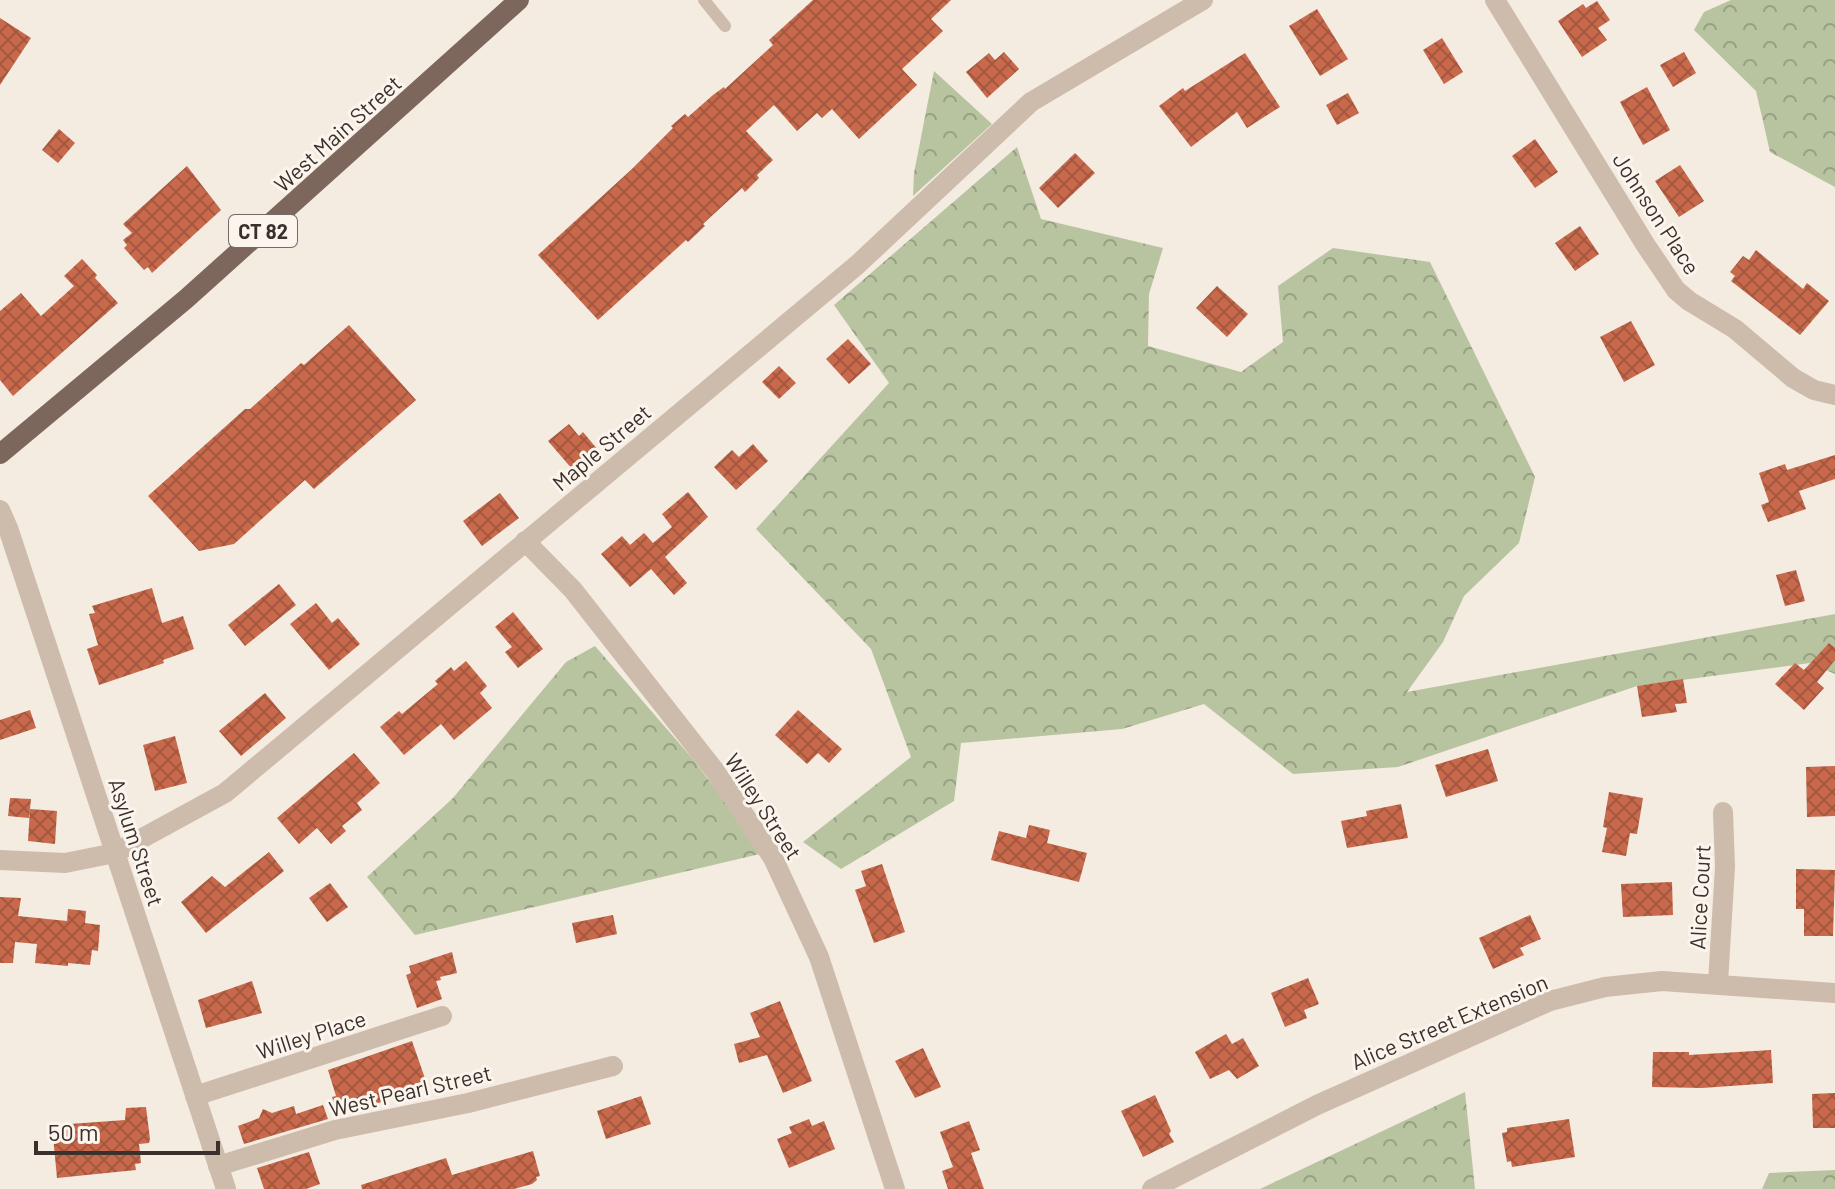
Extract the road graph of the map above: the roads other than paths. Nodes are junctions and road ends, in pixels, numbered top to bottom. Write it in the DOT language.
graph roads {
  1 [pos="519,0"];
  2 [pos="704,0"];
  3 [pos="1203,0"];
  4 [pos="1495,0"];
  5 [pos="725,26"];
  6 [pos="1835,395"];
  7 [pos="0,454"];
  8 [pos="0,510"];
  9 [pos="525,541"];
  10 [pos="1723,812"];
  11 [pos="115,853"];
  12 [pos="0,860"];
  13 [pos="1718,983"];
  14 [pos="1835,993"];
  15 [pos="442,1016"];
  16 [pos="613,1066"];
  17 [pos="195,1096"];
  18 [pos="218,1166"];
  19 [pos="226,1189"];
  20 [pos="895,1189"];
  21 [pos="1152,1189"];
  1 -- 7 [label="main road, West Main Street / CT 82"];
  2 -- 5 [label="lane"];
  3 -- 9 [label="street, Maple Street"];
  4 -- 6 [label="street, Johnson Place"];
  8 -- 11 [label="street, Asylum Street"];
  9 -- 11 [label="street, Maple Street"];
  9 -- 20 [label="street, Willey Street"];
  10 -- 13 [label="street, Alice Court"];
  11 -- 12 [label="street, Maple Street"];
  11 -- 17 [label="street, Asylum Street"];
  13 -- 14 [label="street, Alice Street Extension"];
  13 -- 21 [label="street, Alice Street Extension"];
  15 -- 17 [label="street, Willey Place"];
  16 -- 18 [label="street, West Pearl Street"];
  17 -- 18 [label="street, Asylum Street"];
  18 -- 19 [label="street, Asylum Street"];
}
